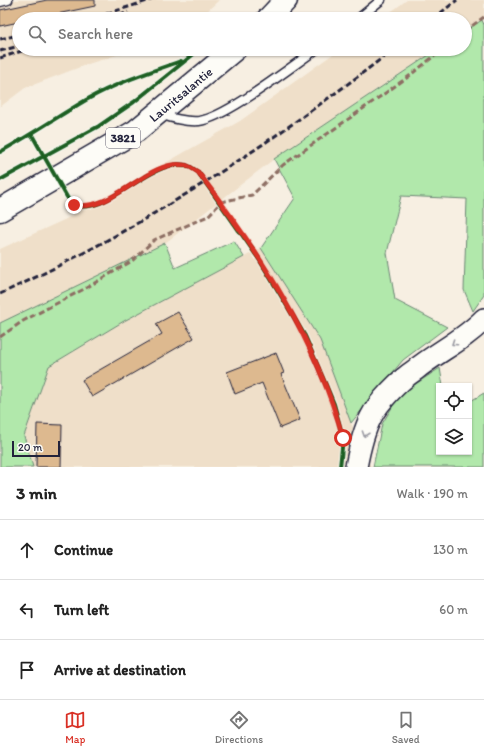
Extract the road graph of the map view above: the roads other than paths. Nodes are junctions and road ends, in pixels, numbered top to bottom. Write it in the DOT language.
graph roads {
  1 [pos="8,0"];
  2 [pos="286,0"];
  3 [pos="381,0"];
  4 [pos="0,2"];
  5 [pos="275,12"];
  6 [pos="366,12"];
  7 [pos="227,56"];
  8 [pos="307,56"];
  9 [pos="158,114"];
  10 [pos="0,210"];
  11 [pos="484,319"];
  12 [pos="356,467"];
  1 -- 4 [label="lane"];
  2 -- 5 [label="main road"];
  3 -- 6 [label="lane"];
  7 -- 9 [label="main road, Lauritsalantie / 3821"];
  8 -- 9 [label="lane"];
  9 -- 10 [label="main road, Lauritsalantie / 3821"];
  11 -- 12 [label="main road, one-way"];
}
